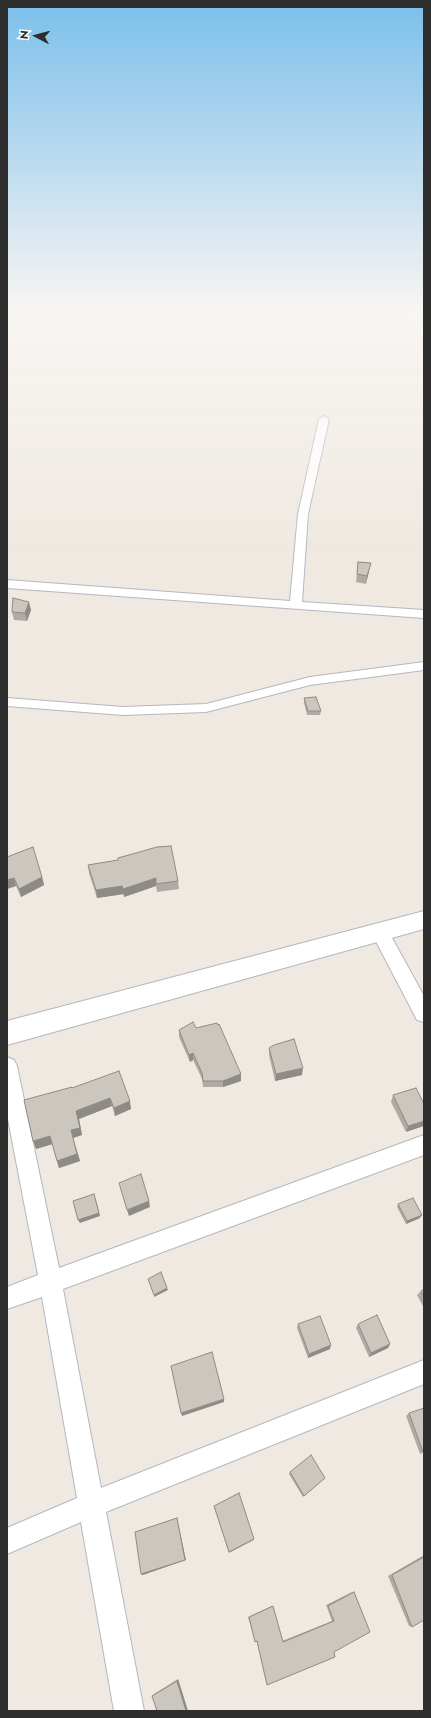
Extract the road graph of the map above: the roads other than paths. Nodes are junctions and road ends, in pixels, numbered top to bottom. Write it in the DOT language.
graph roads {
  1 [pos="324,419"];
  2 [pos="7,584"];
  3 [pos="296,604"];
  4 [pos="424,614"];
  5 [pos="424,666"];
  6 [pos="7,702"];
  7 [pos="424,920"];
  8 [pos="380,932"];
  9 [pos="424,1014"];
  10 [pos="7,1033"];
  11 [pos="7,1066"];
  12 [pos="424,1145"];
  13 [pos="50,1282"];
  14 [pos="7,1298"];
  15 [pos="424,1372"];
  16 [pos="91,1505"];
  17 [pos="7,1541"];
  18 [pos="129,1711"];
  1 -- 3 [label="street"];
  2 -- 3 [label="street"];
  3 -- 4 [label="street"];
  5 -- 6 [label="street"];
  7 -- 8 [label="main road"];
  8 -- 9 [label="street"];
  8 -- 10 [label="main road"];
  11 -- 13 [label="street"];
  12 -- 13 [label="street"];
  13 -- 14 [label="street"];
  13 -- 16 [label="street"];
  15 -- 16 [label="street"];
  16 -- 17 [label="street"];
  16 -- 18 [label="street"];
}
